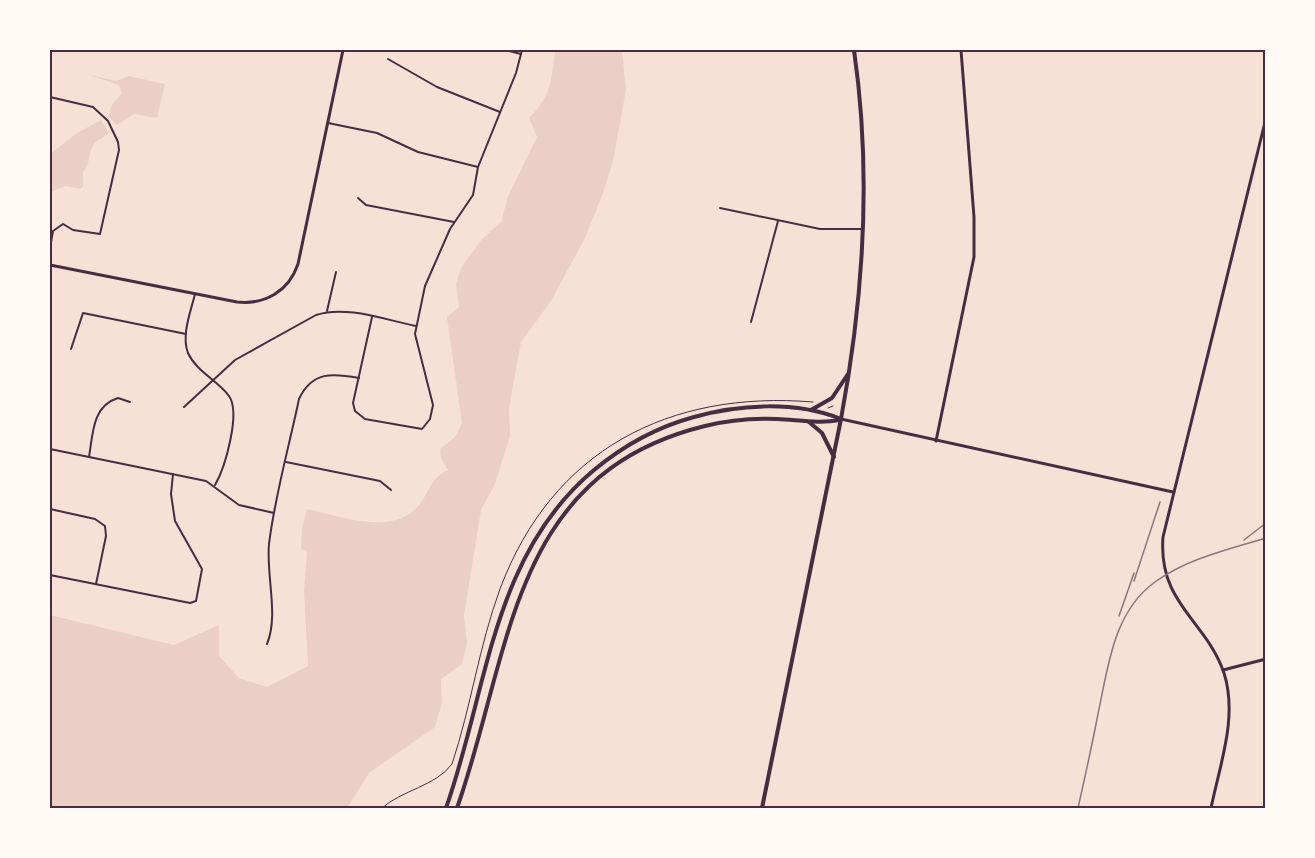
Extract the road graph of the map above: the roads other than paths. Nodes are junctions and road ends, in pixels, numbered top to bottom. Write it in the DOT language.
graph roads {
  1 [pos="344,50"];
  2 [pos="505,50"];
  3 [pos="522,50"];
  4 [pos="854,50"];
  5 [pos="961,50"];
  6 [pos="521,54"];
  7 [pos="388,59"];
  8 [pos="50,97"];
  9 [pos="500,112"];
  10 [pos="1266,118"];
  11 [pos="328,123"];
  12 [pos="478,167"];
  13 [pos="358,198"];
  14 [pos="720,208"];
  15 [pos="778,220"];
  16 [pos="454,222"];
  17 [pos="865,230"];
  18 [pos="50,248"];
  19 [pos="50,265"];
  20 [pos="336,272"];
  21 [pos="195,294"];
  22 [pos="327,311"];
  23 [pos="372,317"];
  24 [pos="752,322"];
  25 [pos="417,326"];
  26 [pos="186,334"];
  27 [pos="71,349"];
  28 [pos="850,371"];
  29 [pos="359,378"];
  30 [pos="212,379"];
  31 [pos="130,402"];
  32 [pos="184,407"];
  33 [pos="810,410"];
  34 [pos="841,419"];
  35 [pos="809,421"];
  36 [pos="936,441"];
  37 [pos="50,449"];
  38 [pos="89,457"];
  39 [pos="834,457"];
  40 [pos="286,462"];
  41 [pos="173,474"];
  42 [pos="215,485"];
  43 [pos="391,490"];
  44 [pos="1173,492"];
  45 [pos="50,509"];
  46 [pos="274,513"];
  47 [pos="50,574"];
  48 [pos="96,584"];
  49 [pos="267,644"];
  50 [pos="1266,659"];
  51 [pos="1223,670"];
  52 [pos="446,808"];
  53 [pos="457,808"];
  54 [pos="762,808"];
  55 [pos="1211,808"];
  1 -- 11 [label="main road"];
  2 -- 6 [label="street"];
  3 -- 6 [label="street"];
  4 -- 17 [label="main road"];
  5 -- 36 [label="main road"];
  6 -- 9 [label="street"];
  7 -- 9 [label="street"];
  8 -- 18 [label="street"];
  9 -- 12 [label="street"];
  10 -- 44 [label="main road"];
  11 -- 12 [label="street"];
  11 -- 21 [label="main road"];
  12 -- 16 [label="street"];
  13 -- 16 [label="street"];
  14 -- 15 [label="street"];
  15 -- 17 [label="street"];
  15 -- 24 [label="street"];
  16 -- 25 [label="street"];
  17 -- 28 [label="main road"];
  19 -- 21 [label="main road"];
  20 -- 22 [label="street"];
  21 -- 26 [label="street"];
  22 -- 23 [label="street"];
  22 -- 30 [label="street"];
  23 -- 25 [label="street"];
  23 -- 29 [label="street"];
  25 -- 29 [label="street"];
  26 -- 27 [label="street"];
  26 -- 30 [label="street"];
  28 -- 33 [label="main road"];
  28 -- 34 [label="main road"];
  29 -- 40 [label="street"];
  30 -- 32 [label="street"];
  30 -- 42 [label="street"];
  31 -- 38 [label="street"];
  33 -- 34 [label="main road"];
  33 -- 52 [label="main road"];
  34 -- 35 [label="main road"];
  34 -- 36 [label="main road"];
  34 -- 39 [label="main road"];
  35 -- 39 [label="main road"];
  35 -- 53 [label="main road"];
  36 -- 44 [label="main road"];
  37 -- 38 [label="street"];
  38 -- 41 [label="street"];
  39 -- 54 [label="main road"];
  40 -- 43 [label="street"];
  40 -- 46 [label="street"];
  41 -- 42 [label="street"];
  41 -- 48 [label="street"];
  42 -- 46 [label="street"];
  44 -- 51 [label="main road"];
  45 -- 48 [label="street"];
  46 -- 49 [label="street"];
  47 -- 48 [label="street"];
  50 -- 51 [label="main road"];
  51 -- 55 [label="main road"];
}
